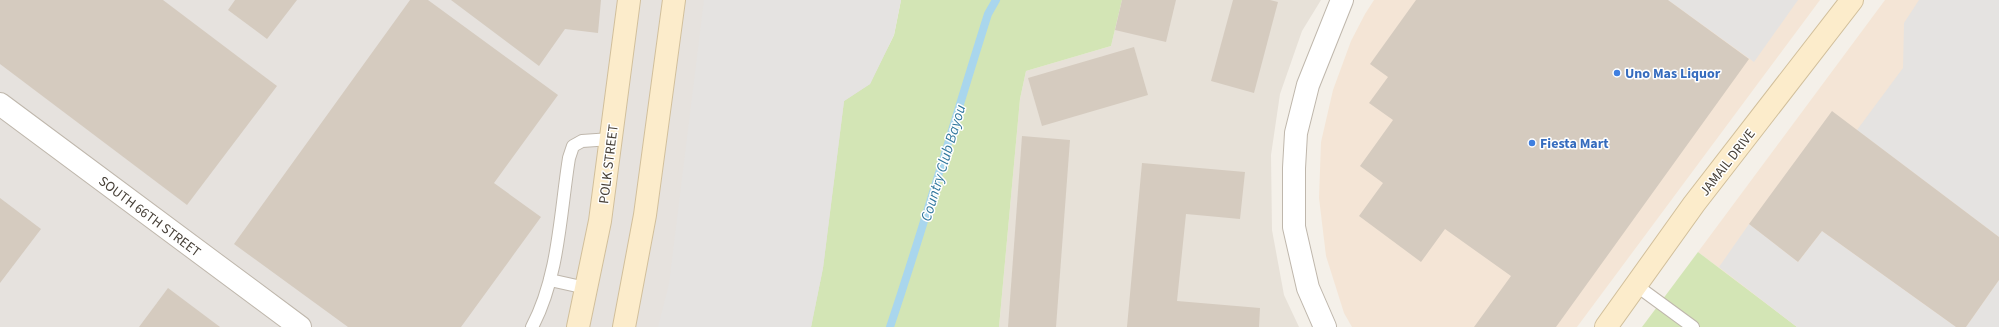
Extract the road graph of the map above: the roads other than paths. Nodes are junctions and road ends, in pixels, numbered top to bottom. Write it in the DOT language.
graph roads {
  1 [pos="629,0"];
  2 [pos="674,0"];
  3 [pos="1342,0"];
  4 [pos="1852,0"];
  5 [pos="0,104"];
  6 [pos="611,139"];
  7 [pos="550,280"];
  8 [pos="1637,286"];
  9 [pos="586,288"];
  10 [pos="300,327"];
  11 [pos="532,327"];
  12 [pos="578,327"];
  13 [pos="624,327"];
  14 [pos="1325,327"];
  15 [pos="1606,327"];
  16 [pos="1693,327"];
  1 -- 6 [label="main road, POLK STREET"];
  2 -- 13 [label="main road"];
  3 -- 14 [label="street"];
  4 -- 8 [label="main road, JAMAIL DRIVE"];
  5 -- 10 [label="street, SOUTH 66TH STREET"];
  6 -- 7 [label="lane"];
  6 -- 9 [label="main road, POLK STREET"];
  7 -- 9 [label="lane"];
  7 -- 11 [label="lane"];
  8 -- 15 [label="main road, JAMAIL DRIVE"];
  8 -- 16 [label="lane"];
  9 -- 12 [label="main road, POLK STREET"];
}
